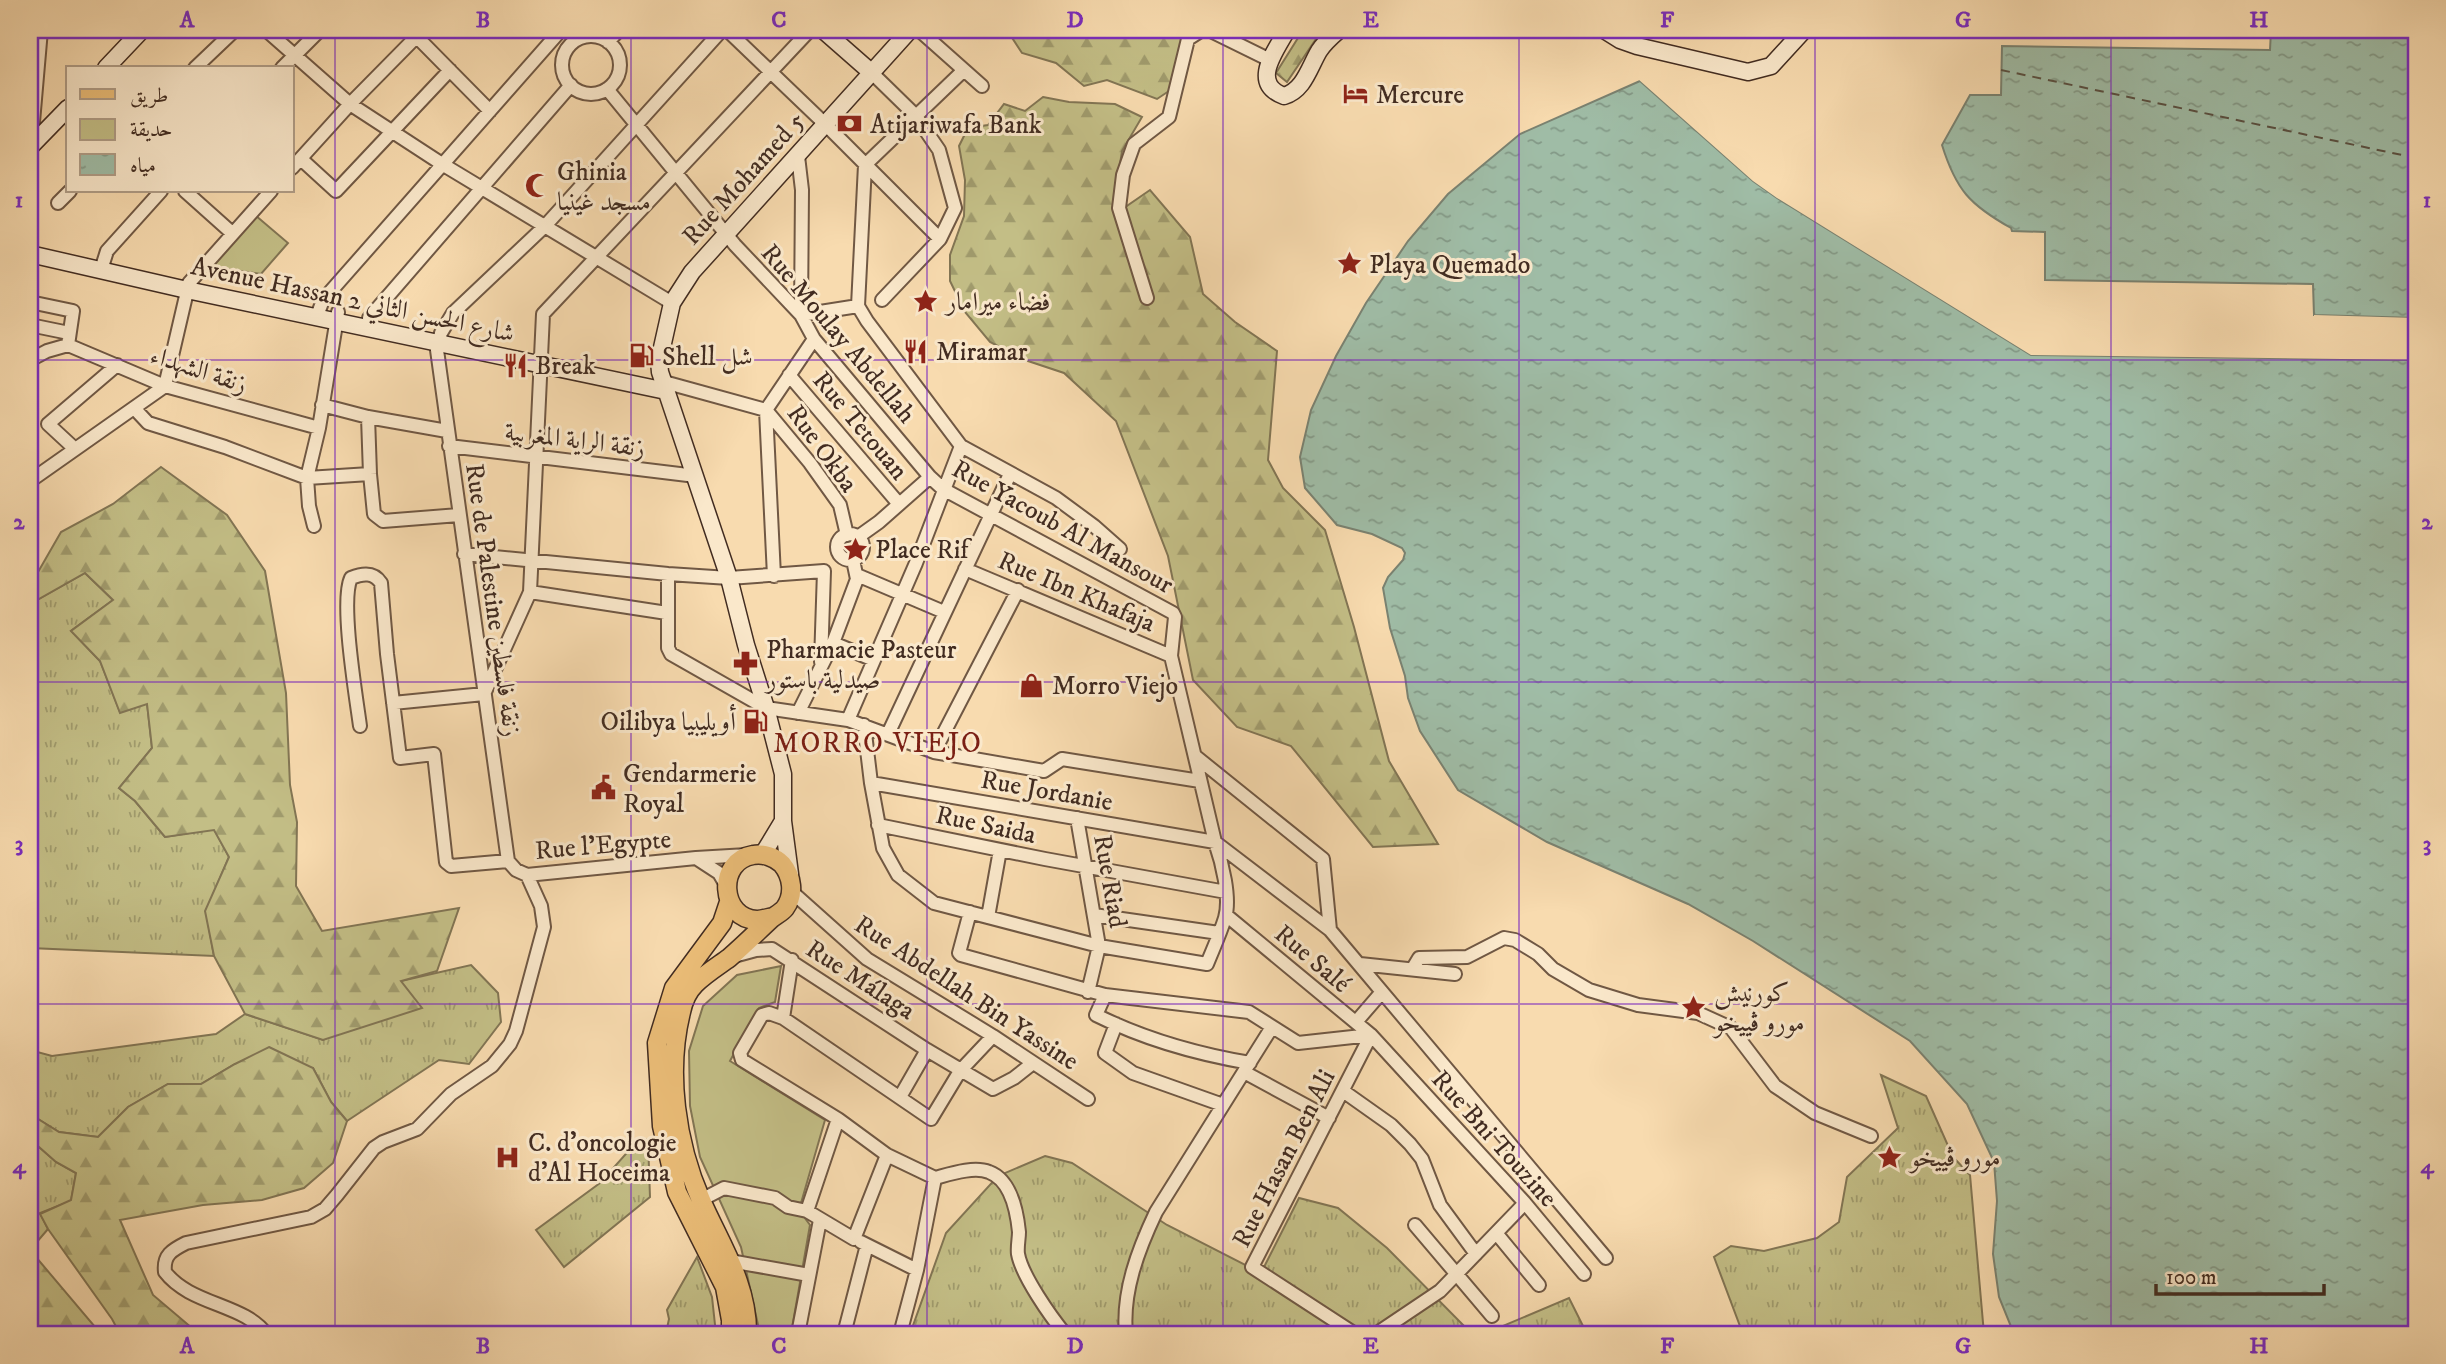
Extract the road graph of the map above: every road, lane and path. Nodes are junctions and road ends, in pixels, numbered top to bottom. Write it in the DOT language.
graph roads {
  1 [pos="41,30"];
  2 [pos="234,30"];
  3 [pos="266,30"];
  4 [pos="320,30"];
  5 [pos="619,30"];
  6 [pos="725,30"];
  7 [pos="810,30"];
  8 [pos="823,30"];
  9 [pos="910,30"];
  10 [pos="919,30"];
  11 [pos="1202,30"];
  12 [pos="1209,30"];
  13 [pos="1287,30"];
  14 [pos="1339,30"];
  15 [pos="1604,30"];
  16 [pos="1804,30"];
  17 [pos="138,31"];
  18 [pos="558,31"];
  19 [pos="420,33"];
  20 [pos="608,42"];
  21 [pos="569,47"];
  22 [pos="295,55"];
  23 [pos="1270,60"];
  24 [pos="108,66"];
  25 [pos="197,66"];
  26 [pos="284,66"];
  27 [pos="450,70"];
  28 [pos="770,71"];
  29 [pos="964,71"];
  30 [pos="872,73"];
  31 [pos="571,85"];
  32 [pos="982,86"];
  33 [pos="607,89"];
  34 [pos="350,104"];
  35 [pos="66,110"];
  36 [pos="490,111"];
  37 [pos="915,115"];
  38 [pos="636,124"];
  39 [pos="825,124"];
  40 [pos="393,133"];
  41 [pos="31,146"];
  42 [pos="798,156"];
  43 [pos="297,164"];
  44 [pos="442,164"];
  45 [pos="865,165"];
  46 [pos="675,172"];
  47 [pos="481,188"];
  48 [pos="69,192"];
  49 [pos="160,192"];
  50 [pos="186,192"];
  51 [pos="270,192"];
  52 [pos="58,203"];
  53 [pos="545,226"];
  54 [pos="232,233"];
  55 [pos="726,234"];
  56 [pos="940,239"];
  57 [pos="30,247"];
  58 [pos="30,254"];
  59 [pos="596,257"];
  60 [pos="101,267"];
  61 [pos="188,286"];
  62 [pos="1147,298"];
  63 [pos="882,300"];
  64 [pos="30,302"];
  65 [pos="672,303"];
  66 [pos="858,306"];
  67 [pos="318,312"];
  68 [pos="802,315"];
  69 [pos="338,316"];
  70 [pos="369,318"];
  71 [pos="30,325"];
  72 [pos="439,337"];
  73 [pos="68,339"];
  74 [pos="814,339"];
  75 [pos="30,347"];
  76 [pos="47,351"];
  77 [pos="539,358"];
  78 [pos="30,360"];
  79 [pos="117,365"];
  80 [pos="789,375"];
  81 [pos="165,386"];
  82 [pos="665,386"];
  83 [pos="322,405"];
  84 [pos="134,408"];
  85 [pos="766,410"];
  86 [pos="368,417"];
  87 [pos="319,428"];
  88 [pos="447,431"];
  89 [pos="449,446"];
  90 [pos="961,446"];
  91 [pos="75,449"];
  92 [pos="536,456"];
  93 [pos="370,474"];
  94 [pos="1010,474"];
  95 [pos="696,476"];
  96 [pos="930,477"];
  97 [pos="307,478"];
  98 [pos="34,479"];
  99 [pos="943,489"];
  100 [pos="899,505"];
  101 [pos="459,515"];
  102 [pos="990,515"];
  103 [pos="314,526"];
  104 [pos="853,536"];
  105 [pos="1120,549"];
  106 [pos="464,554"];
  107 [pos="840,555"];
  108 [pos="532,559"];
  109 [pos="853,560"];
  110 [pos="965,569"];
  111 [pos="824,571"];
  112 [pos="668,574"];
  113 [pos="857,575"];
  114 [pos="775,576"];
  115 [pos="729,578"];
  116 [pos="1018,590"];
  117 [pos="530,592"];
  118 [pos="903,594"];
  119 [pos="944,612"];
  120 [pos="667,613"];
  121 [pos="833,643"];
  122 [pos="1171,656"];
  123 [pos="874,660"];
  124 [pos="821,666"];
  125 [pos="484,694"];
  126 [pos="393,703"];
  127 [pos="766,708"];
  128 [pos="798,713"];
  129 [pos="848,720"];
  130 [pos="864,725"];
  131 [pos="360,726"];
  132 [pos="888,734"];
  133 [pos="934,752"];
  134 [pos="1195,756"];
  135 [pos="1200,781"];
  136 [pos="871,783"];
  137 [pos="1077,818"];
  138 [pos="783,821"];
  139 [pos="878,825"];
  140 [pos="1215,842"];
  141 [pos="1000,850"];
  142 [pos="756,854"];
  143 [pos="696,858"];
  144 [pos="1085,866"];
  145 [pos="517,868"];
  146 [pos="791,883"];
  147 [pos="1226,892"];
  148 [pos="727,894"];
  149 [pos="970,912"];
  150 [pos="1094,915"];
  151 [pos="1226,915"];
  152 [pos="773,917"];
  153 [pos="988,917"];
  154 [pos="1330,930"];
  155 [pos="1219,933"];
  156 [pos="1099,946"];
  157 [pos="731,956"];
  158 [pos="792,960"];
  159 [pos="1360,964"];
  160 [pos="1413,968"];
  161 [pos="1455,974"];
  162 [pos="1088,992"];
  163 [pos="1381,993"];
  164 [pos="1105,996"];
  165 [pos="783,1018"];
  166 [pos="1356,1022"];
  167 [pos="1116,1024"];
  168 [pos="1272,1027"];
  169 [pos="1371,1035"];
  170 [pos="993,1036"];
  171 [pos="927,1050"];
  172 [pos="1033,1063"];
  173 [pos="1247,1068"];
  174 [pos="960,1070"];
  175 [pos="1343,1091"];
  176 [pos="900,1097"];
  177 [pos="1088,1100"];
  178 [pos="1223,1105"];
  179 [pos="1329,1118"];
  180 [pos="838,1119"];
  181 [pos="1871,1136"];
  182 [pos="887,1155"];
  183 [pos="935,1178"];
  184 [pos="701,1200"];
  185 [pos="1525,1203"];
  186 [pos="807,1211"];
  187 [pos="820,1220"];
  188 [pos="1415,1225"];
  189 [pos="1497,1234"];
  190 [pos="854,1238"];
  191 [pos="867,1245"];
  192 [pos="1476,1254"];
  193 [pos="1606,1258"];
  194 [pos="730,1261"];
  195 [pos="917,1270"];
  196 [pos="1457,1273"];
  197 [pos="1584,1274"];
  198 [pos="808,1275"];
  199 [pos="1539,1285"];
  200 [pos="1492,1316"];
  201 [pos="267,1334"];
  202 [pos="731,1334"];
  203 [pos="747,1334"];
  204 [pos="798,1334"];
  205 [pos="844,1334"];
  206 [pos="900,1334"];
  207 [pos="1065,1334"];
  208 [pos="1126,1334"];
  209 [pos="1355,1334"];
  210 [pos="1376,1334"];
  1 -- 41 [label="street"];
  2 -- 25 [label="street"];
  3 -- 22 [label="street"];
  4 -- 22 [label="street"];
  5 -- 20 [label="street"];
  6 -- 28 [label="street"];
  6 -- 38 [label="street"];
  7 -- 28 [label="street"];
  8 -- 30 [label="street"];
  9 -- 30 [label="street, Rue Mohamed 5"];
  10 -- 29 [label="street"];
  11 -- 62 [label="street"];
  12 -- 23 [label="street"];
  13 -- 23 [label="street"];
  14 -- 23 [label="street"];
  15 -- 16 [label="street"];
  17 -- 24 [label="street"];
  18 -- 21 [label="street"];
  18 -- 36 [label="street"];
  19 -- 27 [label="street"];
  19 -- 34 [label="street"];
  20 -- 21 [label="street"];
  20 -- 33 [label="street"];
  21 -- 31 [label="street"];
  22 -- 26 [label="street"];
  22 -- 34 [label="street"];
  27 -- 36 [label="street"];
  27 -- 40 [label="street"];
  28 -- 39 [label="street"];
  28 -- 46 [label="street"];
  29 -- 32 [label="street"];
  29 -- 37 [label="street"];
  30 -- 37 [label="street"];
  30 -- 39 [label="street, Rue Mohamed 5"];
  31 -- 33 [label="street"];
  31 -- 47 [label="street"];
  33 -- 38 [label="street, Rue Moulay Abdellah"];
  34 -- 40 [label="street"];
  34 -- 43 [label="street"];
  35 -- 41 [label="street"];
  36 -- 44 [label="street"];
  37 -- 45 [label="street"];
  37 -- 56 [label="street"];
  38 -- 46 [label="street, Rue Moulay Abdellah"];
  38 -- 53 [label="street"];
  39 -- 42 [label="street, Rue Mohamed 5"];
  39 -- 45 [label="street"];
  40 -- 43 [label="street"];
  40 -- 44 [label="street"];
  42 -- 55 [label="street, Rue Mohamed 5"];
  42 -- 68 [label="street"];
  44 -- 47 [label="street"];
  44 -- 67 [label="street"];
  45 -- 56 [label="street"];
  45 -- 66 [label="street"];
  46 -- 55 [label="street, Rue Moulay Abdellah"];
  46 -- 59 [label="street"];
  47 -- 53 [label="street"];
  47 -- 70 [label="street"];
  48 -- 52 [label="street"];
  49 -- 60 [label="street"];
  50 -- 54 [label="street"];
  51 -- 54 [label="street"];
  53 -- 59 [label="street"];
  53 -- 72 [label="street"];
  54 -- 61 [label="street"];
  55 -- 65 [label="street, Rue Mohamed 5"];
  55 -- 68 [label="street, Rue Moulay Abdellah"];
  56 -- 63 [label="street"];
  57 -- 60 [label="street, Avenue Hassan 2 شارع الحسن الثاني"];
  58 -- 60 [label="street, Avenue Hassan 2 شارع الحسن الثاني"];
  59 -- 65 [label="street"];
  59 -- 77 [label="street"];
  60 -- 61 [label="street, Avenue Hassan 2 شارع الحسن الثاني"];
  61 -- 67 [label="street, Avenue Hassan 2 شارع الحسن الثاني"];
  61 -- 81 [label="street"];
  64 -- 73 [label="street"];
  65 -- 82 [label="street, Rue Mohamed 5"];
  66 -- 68 [label="street"];
  66 -- 90 [label="street"];
  67 -- 69 [label="street, Avenue Hassan 2 شارع الحسن الثاني"];
  68 -- 74 [label="street, Rue Moulay Abdellah"];
  69 -- 70 [label="street, Avenue Hassan 2 شارع الحسن الثاني"];
  69 -- 72 [label="street, Avenue Hassan 2 شارع الحسن الثاني"];
  69 -- 83 [label="street"];
  70 -- 72 [label="street, Avenue Hassan 2 شارع الحسن الثاني"];
  71 -- 73 [label="street, زنقة الشهداء"];
  72 -- 77 [label="street, Avenue Hassan 2 شارع الحسن الثاني"];
  72 -- 88 [label="street, Rue de Palestine زنقة فلسطين"];
  73 -- 76 [label="street"];
  73 -- 79 [label="street, زنقة الشهداء"];
  74 -- 80 [label="street"];
  74 -- 96 [label="street, Rue Moulay Abdellah"];
  75 -- 76 [label="street"];
  76 -- 78 [label="street"];
  77 -- 82 [label="street, Avenue Hassan 2 شارع الحسن الثاني"];
  77 -- 92 [label="street"];
  79 -- 81 [label="street, زنقة الشهداء"];
  79 -- 91 [label="street"];
  80 -- 85 [label="street"];
  80 -- 100 [label="street, Rue Tetouan"];
  81 -- 84 [label="street"];
  81 -- 87 [label="street, زنقة الشهداء"];
  82 -- 85 [label="street, Rue Okba"];
  82 -- 95 [label="street, Rue Mohamed 5"];
  83 -- 86 [label="street"];
  83 -- 87 [label="street"];
  84 -- 91 [label="street"];
  84 -- 97 [label="street"];
  85 -- 104 [label="street, Rue Okba"];
  85 -- 114 [label="street"];
  86 -- 88 [label="street"];
  86 -- 93 [label="street"];
  87 -- 97 [label="street"];
  88 -- 89 [label="street, Rue de Palestine زنقة فلسطين"];
  89 -- 92 [label="street, زنقة الراية المغربية"];
  89 -- 101 [label="street, Rue de Palestine زنقة فلسطين"];
  90 -- 94 [label="street"];
  90 -- 99 [label="street"];
  91 -- 98 [label="street"];
  92 -- 95 [label="street, زنقة الراية المغربية"];
  92 -- 108 [label="street"];
  93 -- 97 [label="street"];
  93 -- 101 [label="street"];
  94 -- 102 [label="street"];
  94 -- 105 [label="street"];
  95 -- 115 [label="street, Rue Mohamed 5"];
  96 -- 99 [label="street, Rue Yacoub Al Mansour"];
  96 -- 100 [label="street"];
  97 -- 103 [label="street"];
  99 -- 102 [label="street, Rue Yacoub Al Mansour"];
  99 -- 118 [label="street"];
  100 -- 104 [label="street"];
  101 -- 106 [label="street, Rue de Palestine زنقة فلسطين"];
  102 -- 110 [label="street"];
  102 -- 122 [label="street, Rue Yacoub Al Mansour"];
  104 -- 107 [label="street"];
  104 -- 109 [label="street"];
  106 -- 108 [label="street"];
  106 -- 125 [label="street, Rue de Palestine زنقة فلسطين"];
  107 -- 109 [label="street"];
  107 -- 111 [label="street"];
  108 -- 112 [label="street"];
  108 -- 117 [label="street"];
  109 -- 113 [label="street"];
  110 -- 116 [label="street, Rue Ibn Khafaja"];
  110 -- 119 [label="street"];
  111 -- 114 [label="street"];
  111 -- 124 [label="street"];
  112 -- 115 [label="street"];
  112 -- 120 [label="street"];
  113 -- 118 [label="street"];
  113 -- 121 [label="street"];
  114 -- 115 [label="street"];
  115 -- 127 [label="street, Rue Mohamed 5"];
  116 -- 122 [label="street, Rue Ibn Khafaja"];
  116 -- 133 [label="street"];
  117 -- 120 [label="street"];
  117 -- 125 [label="street"];
  118 -- 119 [label="street"];
  118 -- 123 [label="street"];
  119 -- 132 [label="street"];
  120 -- 127 [label="street"];
  121 -- 123 [label="street"];
  121 -- 124 [label="street"];
  122 -- 134 [label="street"];
  123 -- 129 [label="street"];
  124 -- 128 [label="street"];
  125 -- 126 [label="street"];
  125 -- 145 [label="street, Rue de Palestine زنقة فلسطين"];
  126 -- 131 [label="street"];
  126 -- 145 [label="street, Rue l'Egypte"];
  127 -- 128 [label="street"];
  127 -- 138 [label="street, Rue Mohamed 5"];
  128 -- 129 [label="street"];
  129 -- 130 [label="street"];
  130 -- 132 [label="street"];
  130 -- 136 [label="street"];
  132 -- 133 [label="street"];
  133 -- 135 [label="street"];
  134 -- 135 [label="street"];
  134 -- 154 [label="street"];
  135 -- 140 [label="street"];
  136 -- 137 [label="street, Rue Jordanie"];
  136 -- 139 [label="street"];
  137 -- 140 [label="street, Rue Jordanie"];
  137 -- 144 [label="street, Rue Riad"];
  138 -- 142 [label="street"];
  138 -- 146 [label="street, Rue Mohamed 5"];
  139 -- 141 [label="street, Rue Saida"];
  139 -- 149 [label="street"];
  140 -- 147 [label="street"];
  140 -- 154 [label="street"];
  141 -- 144 [label="street, Rue Saida"];
  141 -- 153 [label="street"];
  142 -- 143 [label="street, Rue l'Egypte"];
  142 -- 146 [label="main road"];
  142 -- 148 [label="main road"];
  143 -- 145 [label="street, Rue l'Egypte"];
  143 -- 148 [label="street, Rue l'Egypte"];
  144 -- 147 [label="street, Rue Saida"];
  144 -- 150 [label="street, Rue Riad"];
  145 -- 201 [label="street, Rue de Palestine زنقة فلسطين"];
  146 -- 152 [label="main road"];
  146 -- 170 [label="street, Rue Abdellah Bin Yassine"];
  147 -- 151 [label="street"];
  148 -- 152 [label="main road"];
  148 -- 202 [label="main road"];
  149 -- 153 [label="street"];
  149 -- 162 [label="street"];
  150 -- 155 [label="street"];
  150 -- 156 [label="street, Rue Riad"];
  151 -- 155 [label="street"];
  151 -- 166 [label="street, Rue Salé"];
  152 -- 157 [label="main road"];
  153 -- 156 [label="street"];
  154 -- 159 [label="street"];
  155 -- 156 [label="street"];
  156 -- 162 [label="street, Rue Riad"];
  157 -- 158 [label="street, Rue Málaga"];
  157 -- 184 [label="main road"];
  158 -- 165 [label="street"];
  158 -- 171 [label="street, Rue Málaga"];
  159 -- 160 [label="street"];
  159 -- 163 [label="street"];
  160 -- 161 [label="street"];
  160 -- 181 [label="street"];
  162 -- 164 [label="street"];
  163 -- 166 [label="street"];
  163 -- 193 [label="street"];
  164 -- 167 [label="street"];
  164 -- 168 [label="street"];
  165 -- 176 [label="street"];
  165 -- 180 [label="street"];
  166 -- 169 [label="street, Rue Salé"];
  167 -- 173 [label="street"];
  167 -- 178 [label="street"];
  168 -- 169 [label="street"];
  168 -- 173 [label="street"];
  169 -- 175 [label="street, Rue Hasan Ben Ali"];
  169 -- 185 [label="street, Rue Bni Touzine"];
  170 -- 172 [label="street, Rue Abdellah Bin Yassine"];
  170 -- 174 [label="street"];
  171 -- 174 [label="street, Rue Málaga"];
  171 -- 176 [label="street"];
  172 -- 174 [label="street, Rue Málaga"];
  172 -- 177 [label="street, Rue Abdellah Bin Yassine"];
  173 -- 178 [label="street"];
  173 -- 179 [label="street"];
  174 -- 176 [label="street"];
  175 -- 179 [label="street, Rue Hasan Ben Ali"];
  175 -- 192 [label="street"];
  178 -- 208 [label="street"];
  179 -- 209 [label="street, Rue Hasan Ben Ali"];
  180 -- 182 [label="street"];
  180 -- 186 [label="street"];
  182 -- 183 [label="street"];
  182 -- 190 [label="street"];
  183 -- 195 [label="street"];
  183 -- 207 [label="street"];
  184 -- 186 [label="street"];
  184 -- 194 [label="main road"];
  185 -- 189 [label="street"];
  185 -- 197 [label="street, Rue Bni Touzine"];
  186 -- 187 [label="street"];
  187 -- 190 [label="street"];
  187 -- 198 [label="street"];
  188 -- 196 [label="street"];
  189 -- 192 [label="street"];
  189 -- 199 [label="street"];
  190 -- 191 [label="street"];
  191 -- 195 [label="street"];
  191 -- 205 [label="street"];
  192 -- 196 [label="street"];
  194 -- 198 [label="street"];
  194 -- 203 [label="main road"];
  195 -- 206 [label="street"];
  196 -- 200 [label="street"];
  196 -- 210 [label="street"];
  198 -- 204 [label="street"];
}
